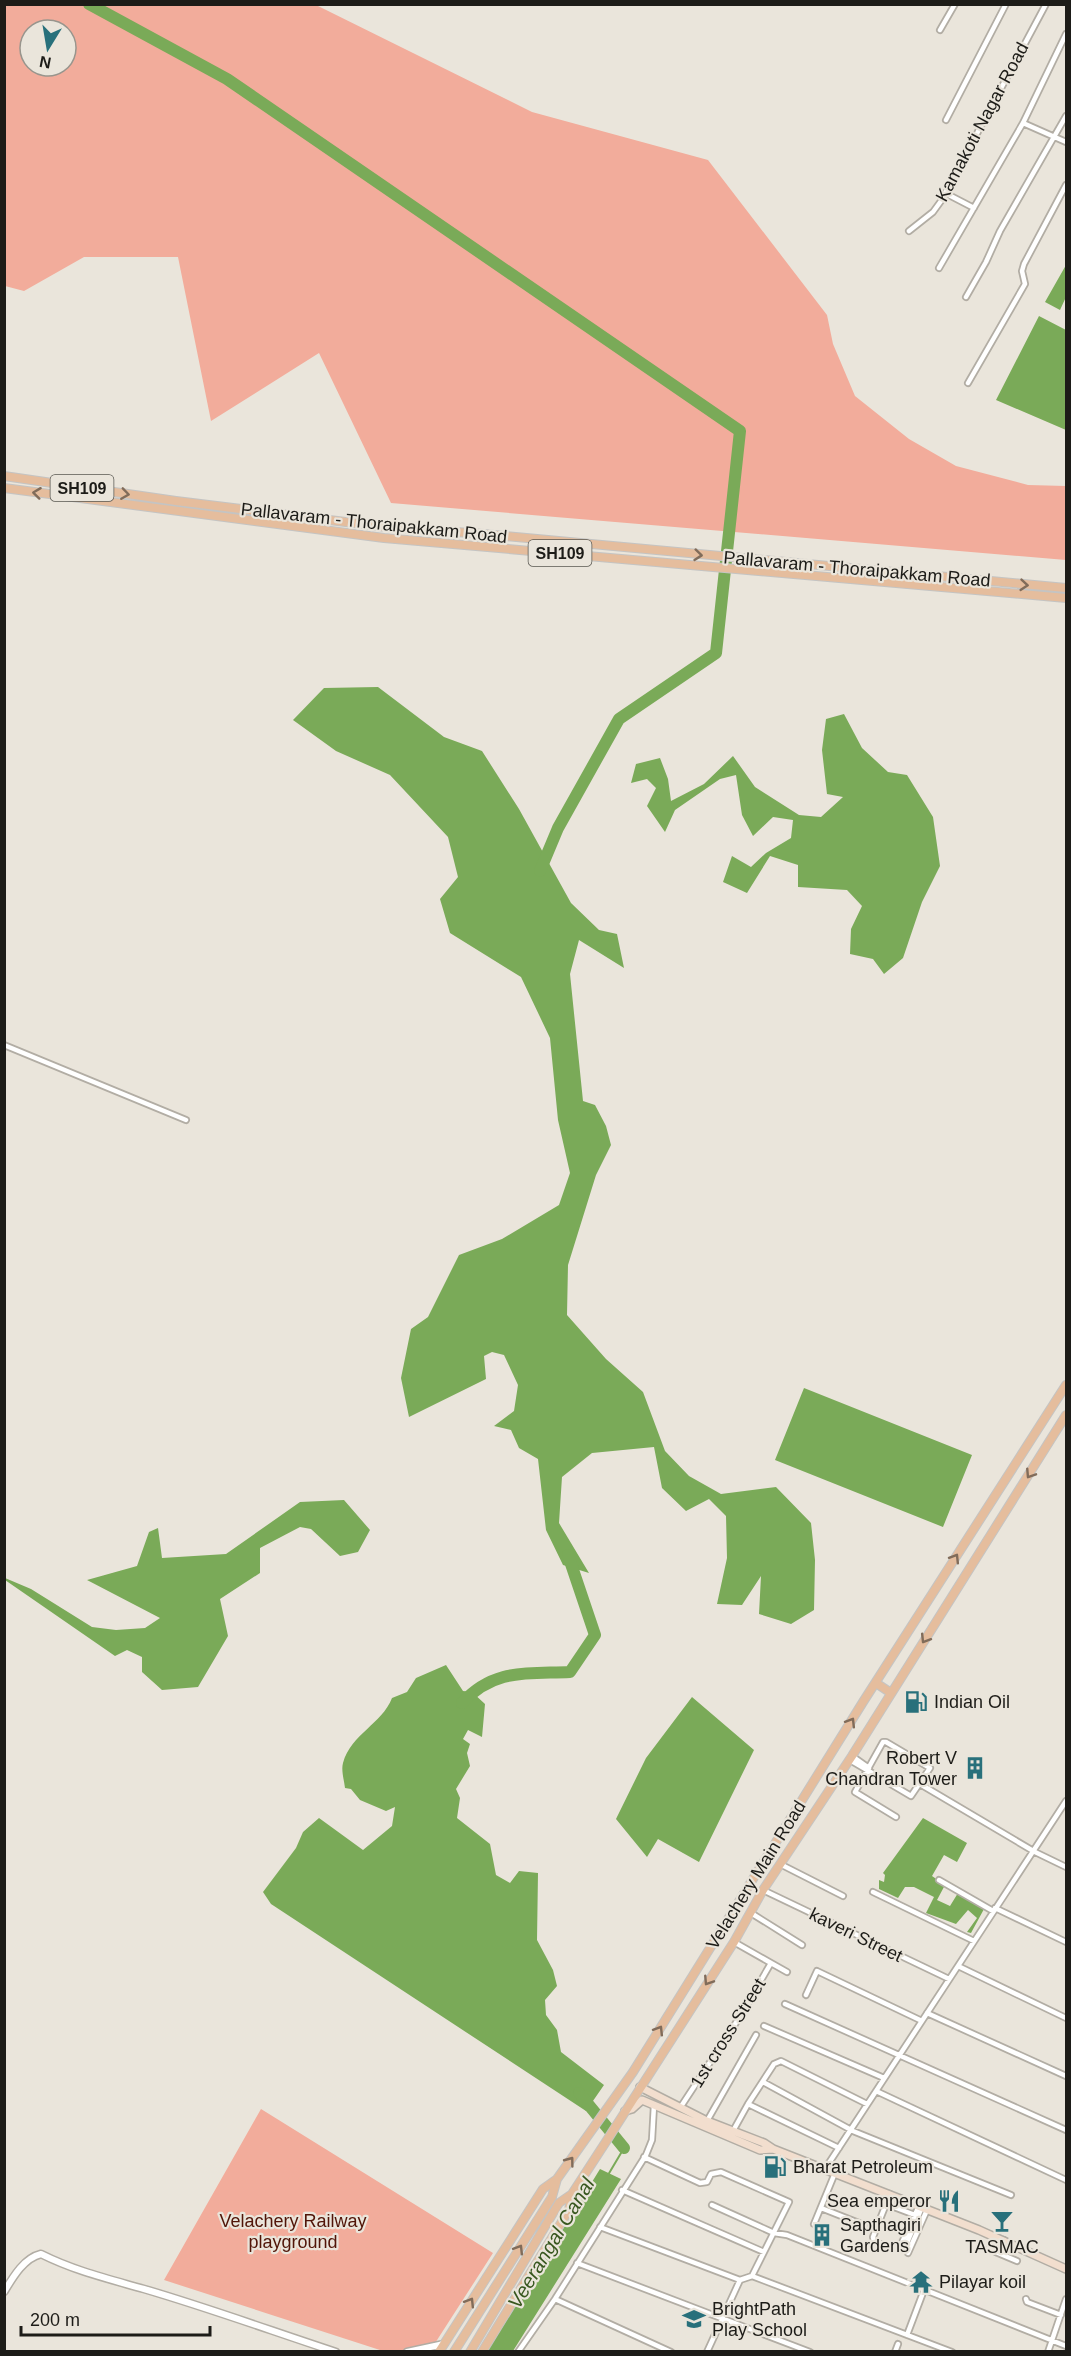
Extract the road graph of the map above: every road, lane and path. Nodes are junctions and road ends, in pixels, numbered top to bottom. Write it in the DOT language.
graph roads {
  1 [pos="954,4"];
  2 [pos="1006,4"];
  3 [pos="1046,4"];
  4 [pos="940,30"];
  5 [pos="1066,34"];
  6 [pos="1066,116"];
  7 [pos="946,120"];
  8 [pos="1023,123"];
  9 [pos="1054,137"];
  10 [pos="1066,142"];
  11 [pos="1066,185"];
  12 [pos="945,193"];
  13 [pos="974,208"];
  14 [pos="909,231"];
  15 [pos="939,268"];
  16 [pos="966,297"];
  17 [pos="969,383"];
  18 [pos="4,476"];
  19 [pos="4,489"];
  20 [pos="251,510"];
  21 [pos="280,514"];
  22 [pos="250,520"];
  23 [pos="278,524"];
  24 [pos="442,531"];
  25 [pos="442,542"];
  26 [pos="670,552"];
  27 [pos="669,563"];
  28 [pos="860,569"];
  29 [pos="862,580"];
  30 [pos="1066,588"];
  31 [pos="1057,592"];
  32 [pos="1066,598"];
  33 [pos="4,1045"];
  34 [pos="186,1120"];
  35 [pos="1066,1385"];
  36 [pos="1066,1415"];
  37 [pos="1064,1426"];
  38 [pos="876,1683"];
  39 [pos="891,1693"];
  40 [pos="850,1758"];
  41 [pos="868,1770"];
  42 [pos="920,1784"];
  43 [pos="1066,1801"];
  44 [pos="896,1817"];
  45 [pos="1035,1852"];
  46 [pos="780,1864"];
  47 [pos="1066,1867"];
  48 [pos="939,1880"];
  49 [pos="763,1890"];
  50 [pos="873,1892"];
  51 [pos="843,1896"];
  52 [pos="994,1910"];
  53 [pos="750,1912"];
  54 [pos="974,1941"];
  55 [pos="734,1942"];
  56 [pos="1066,1942"];
  57 [pos="802,1944"];
  58 [pos="771,1963"];
  59 [pos="957,1966"];
  60 [pos="786,1972"];
  61 [pos="949,1979"];
  62 [pos="806,1995"];
  63 [pos="784,2004"];
  64 [pos="927,2013"];
  65 [pos="1066,2018"];
  66 [pos="922,2021"];
  67 [pos="764,2026"];
  68 [pos="756,2035"];
  69 [pos="899,2055"];
  70 [pos="1066,2076"];
  71 [pos="884,2078"];
  72 [pos="763,2082"];
  73 [pos="640,2087"];
  74 [pos="876,2091"];
  75 [pos="748,2104"];
  76 [pos="867,2104"];
  77 [pos="654,2105"];
  78 [pos="680,2108"];
  79 [pos="625,2111"];
  80 [pos="707,2121"];
  81 [pos="851,2129"];
  82 [pos="1066,2130"];
  83 [pos="733,2131"];
  84 [pos="839,2148"];
  85 [pos="772,2150"];
  86 [pos="644,2157"];
  87 [pos="825,2169"];
  88 [pos="835,2173"];
  89 [pos="557,2179"];
  90 [pos="1066,2180"];
  91 [pos="622,2190"];
  92 [pos="572,2194"];
  93 [pos="890,2194"];
  94 [pos="1011,2195"];
  95 [pos="886,2204"];
  96 [pos="712,2205"];
  97 [pos="821,2208"];
  98 [pos="923,2208"];
  99 [pos="915,2216"];
  100 [pos="814,2224"];
  101 [pos="864,2225"];
  102 [pos="600,2227"];
  103 [pos="774,2233"];
  104 [pos="1004,2240"];
  105 [pos="989,2249"];
  106 [pos="906,2251"];
  107 [pos="764,2252"];
  108 [pos="998,2253"];
  109 [pos="1017,2261"];
  110 [pos="577,2263"];
  111 [pos="1066,2269"];
  112 [pos="752,2276"];
  113 [pos="740,2280"];
  114 [pos="924,2290"];
  115 [pos="4,2292"];
  116 [pos="555,2299"];
  117 [pos="1026,2299"];
  118 [pos="1066,2299"];
  119 [pos="1061,2315"];
  120 [pos="724,2319"];
  121 [pos="907,2335"];
  122 [pos="1052,2341"];
  123 [pos="898,2344"];
  124 [pos="1066,2346"];
  125 [pos="442,2348"];
  126 [pos="336,2352"];
  127 [pos="407,2352"];
  128 [pos="454,2352"];
  129 [pos="470,2352"];
  130 [pos="482,2352"];
  131 [pos="518,2352"];
  132 [pos="671,2352"];
  133 [pos="707,2352"];
  134 [pos="810,2352"];
  135 [pos="895,2352"];
  136 [pos="952,2352"];
  137 [pos="1048,2352"];
  1 -- 4 [label="street"];
  2 -- 7 [label="street"];
  3 -- 12 [label="street, Kamakoti Nagar Road"];
  5 -- 8 [label="street, Kamakoti Nagar Road"];
  6 -- 9 [label="street"];
  8 -- 9 [label="street"];
  8 -- 13 [label="street, Kamakoti Nagar Road"];
  9 -- 10 [label="street"];
  9 -- 16 [label="street"];
  11 -- 17 [label="street"];
  12 -- 13 [label="street"];
  12 -- 14 [label="street, Kamakoti Nagar Road"];
  13 -- 15 [label="street, Kamakoti Nagar Road"];
  18 -- 20 [label="main road, Pallavaram - Thoraipakkam Road / SH109, one-way"];
  22 -- 19 [label="main road, Pallavaram - Thoraipakkam Road / SH109, one-way"];
  20 -- 21 [label="main road, Pallavaram - Thoraipakkam Road / SH109"];
  20 -- 22 [label="main road"];
  21 -- 23 [label="main road"];
  21 -- 24 [label="main road, Pallavaram - Thoraipakkam Road / SH109"];
  22 -- 23 [label="main road, Pallavaram - Thoraipakkam Road / SH109"];
  23 -- 25 [label="main road, Pallavaram - Thoraipakkam Road / SH109"];
  24 -- 25 [label="main road"];
  24 -- 26 [label="main road, Pallavaram - Thoraipakkam Road / SH109"];
  25 -- 27 [label="main road, Pallavaram - Thoraipakkam Road / SH109"];
  26 -- 27 [label="main road"];
  26 -- 28 [label="main road, Pallavaram - Thoraipakkam Road / SH109, one-way"];
  27 -- 29 [label="main road, Pallavaram - Thoraipakkam Road / SH109"];
  28 -- 29 [label="main road"];
  28 -- 31 [label="main road, Pallavaram - Thoraipakkam Road / SH109, one-way"];
  29 -- 31 [label="main road, Pallavaram - Thoraipakkam Road / SH109"];
  30 -- 31 [label="main road, Pallavaram - Thoraipakkam Road / SH109"];
  31 -- 32 [label="main road, Pallavaram - Thoraipakkam Road / SH109"];
  33 -- 34 [label="street"];
  38 -- 35 [label="main road, Velachery Main Road, one-way"];
  36 -- 37 [label="main road, Velachery Main Road"];
  37 -- 39 [label="main road, Velachery Main Road, one-way"];
  38 -- 39 [label="main road"];
  89 -- 38 [label="main road, Velachery Main Road, one-way"];
  39 -- 40 [label="main road, Velachery Main Road"];
  40 -- 41 [label="street"];
  40 -- 46 [label="main road, Velachery Main Road"];
  41 -- 42 [label="street"];
  41 -- 42 [label="street"];
  41 -- 44 [label="street"];
  42 -- 45 [label="street"];
  43 -- 45 [label="street"];
  45 -- 47 [label="street"];
  45 -- 52 [label="street"];
  46 -- 49 [label="main road, Velachery Main Road"];
  46 -- 51 [label="street"];
  48 -- 52 [label="street"];
  49 -- 53 [label="main road, Velachery Main Road"];
  49 -- 61 [label="street, kaveri Street"];
  50 -- 54 [label="street"];
  52 -- 54 [label="street"];
  52 -- 56 [label="street"];
  53 -- 55 [label="main road, Velachery Main Road"];
  53 -- 57 [label="street"];
  54 -- 59 [label="street"];
  55 -- 58 [label="street, 1st cross Street"];
  55 -- 73 [label="main road, Velachery Main Road, one-way"];
  58 -- 60 [label="street"];
  58 -- 78 [label="street, 1st cross Street"];
  59 -- 61 [label="street"];
  59 -- 65 [label="street"];
  61 -- 64 [label="street"];
  62 -- 66 [label="street"];
  63 -- 69 [label="street"];
  64 -- 66 [label="street"];
  64 -- 70 [label="street"];
  66 -- 69 [label="street"];
  67 -- 71 [label="street"];
  68 -- 80 [label="street"];
  69 -- 71 [label="street"];
  69 -- 82 [label="street"];
  71 -- 74 [label="street"];
  72 -- 75 [label="street"];
  72 -- 76 [label="street"];
  72 -- 81 [label="street"];
  73 -- 78 [label="main road"];
  73 -- 79 [label="main road, Velachery Main Road"];
  74 -- 76 [label="street"];
  74 -- 90 [label="street"];
  75 -- 83 [label="street"];
  75 -- 84 [label="street"];
  76 -- 81 [label="street"];
  77 -- 79 [label="main road"];
  77 -- 85 [label="main road"];
  77 -- 86 [label="street"];
  78 -- 80 [label="main road"];
  79 -- 92 [label="main road, Velachery Main Road"];
  80 -- 83 [label="main road"];
  81 -- 84 [label="street"];
  81 -- 94 [label="street"];
  83 -- 85 [label="main road"];
  84 -- 87 [label="street"];
  85 -- 87 [label="main road"];
  86 -- 91 [label="street"];
  86 -- 103 [label="street"];
  87 -- 88 [label="main road"];
  88 -- 93 [label="main road"];
  88 -- 97 [label="street"];
  125 -- 89 [label="main road, one-way"];
  128 -- 89 [label="main road, one-way"];
  91 -- 102 [label="street"];
  91 -- 107 [label="street"];
  92 -- 129 [label="main road"];
  92 -- 130 [label="main road"];
  93 -- 95 [label="street"];
  93 -- 98 [label="main road"];
  95 -- 99 [label="street"];
  95 -- 99 [label="street"];
  96 -- 103 [label="street"];
  97 -- 100 [label="street"];
  97 -- 101 [label="street"];
  98 -- 99 [label="street"];
  98 -- 104 [label="main road"];
  98 -- 106 [label="street"];
  102 -- 110 [label="street"];
  102 -- 113 [label="street"];
  103 -- 107 [label="street"];
  103 -- 114 [label="street"];
  104 -- 108 [label="street"];
  104 -- 111 [label="main road"];
  105 -- 108 [label="street"];
  107 -- 112 [label="street"];
  108 -- 109 [label="street"];
  110 -- 116 [label="street"];
  110 -- 120 [label="street"];
  112 -- 113 [label="street"];
  112 -- 121 [label="street"];
  113 -- 120 [label="street"];
  114 -- 121 [label="street"];
  114 -- 122 [label="street"];
  115 -- 126 [label="street"];
  116 -- 131 [label="street"];
  116 -- 132 [label="street"];
  117 -- 119 [label="street"];
  118 -- 119 [label="street"];
  119 -- 122 [label="street"];
  120 -- 133 [label="street"];
  120 -- 134 [label="street"];
  121 -- 136 [label="street"];
  122 -- 124 [label="street"];
  122 -- 137 [label="street"];
  123 -- 135 [label="street"];
  125 -- 127 [label="street"];
}
